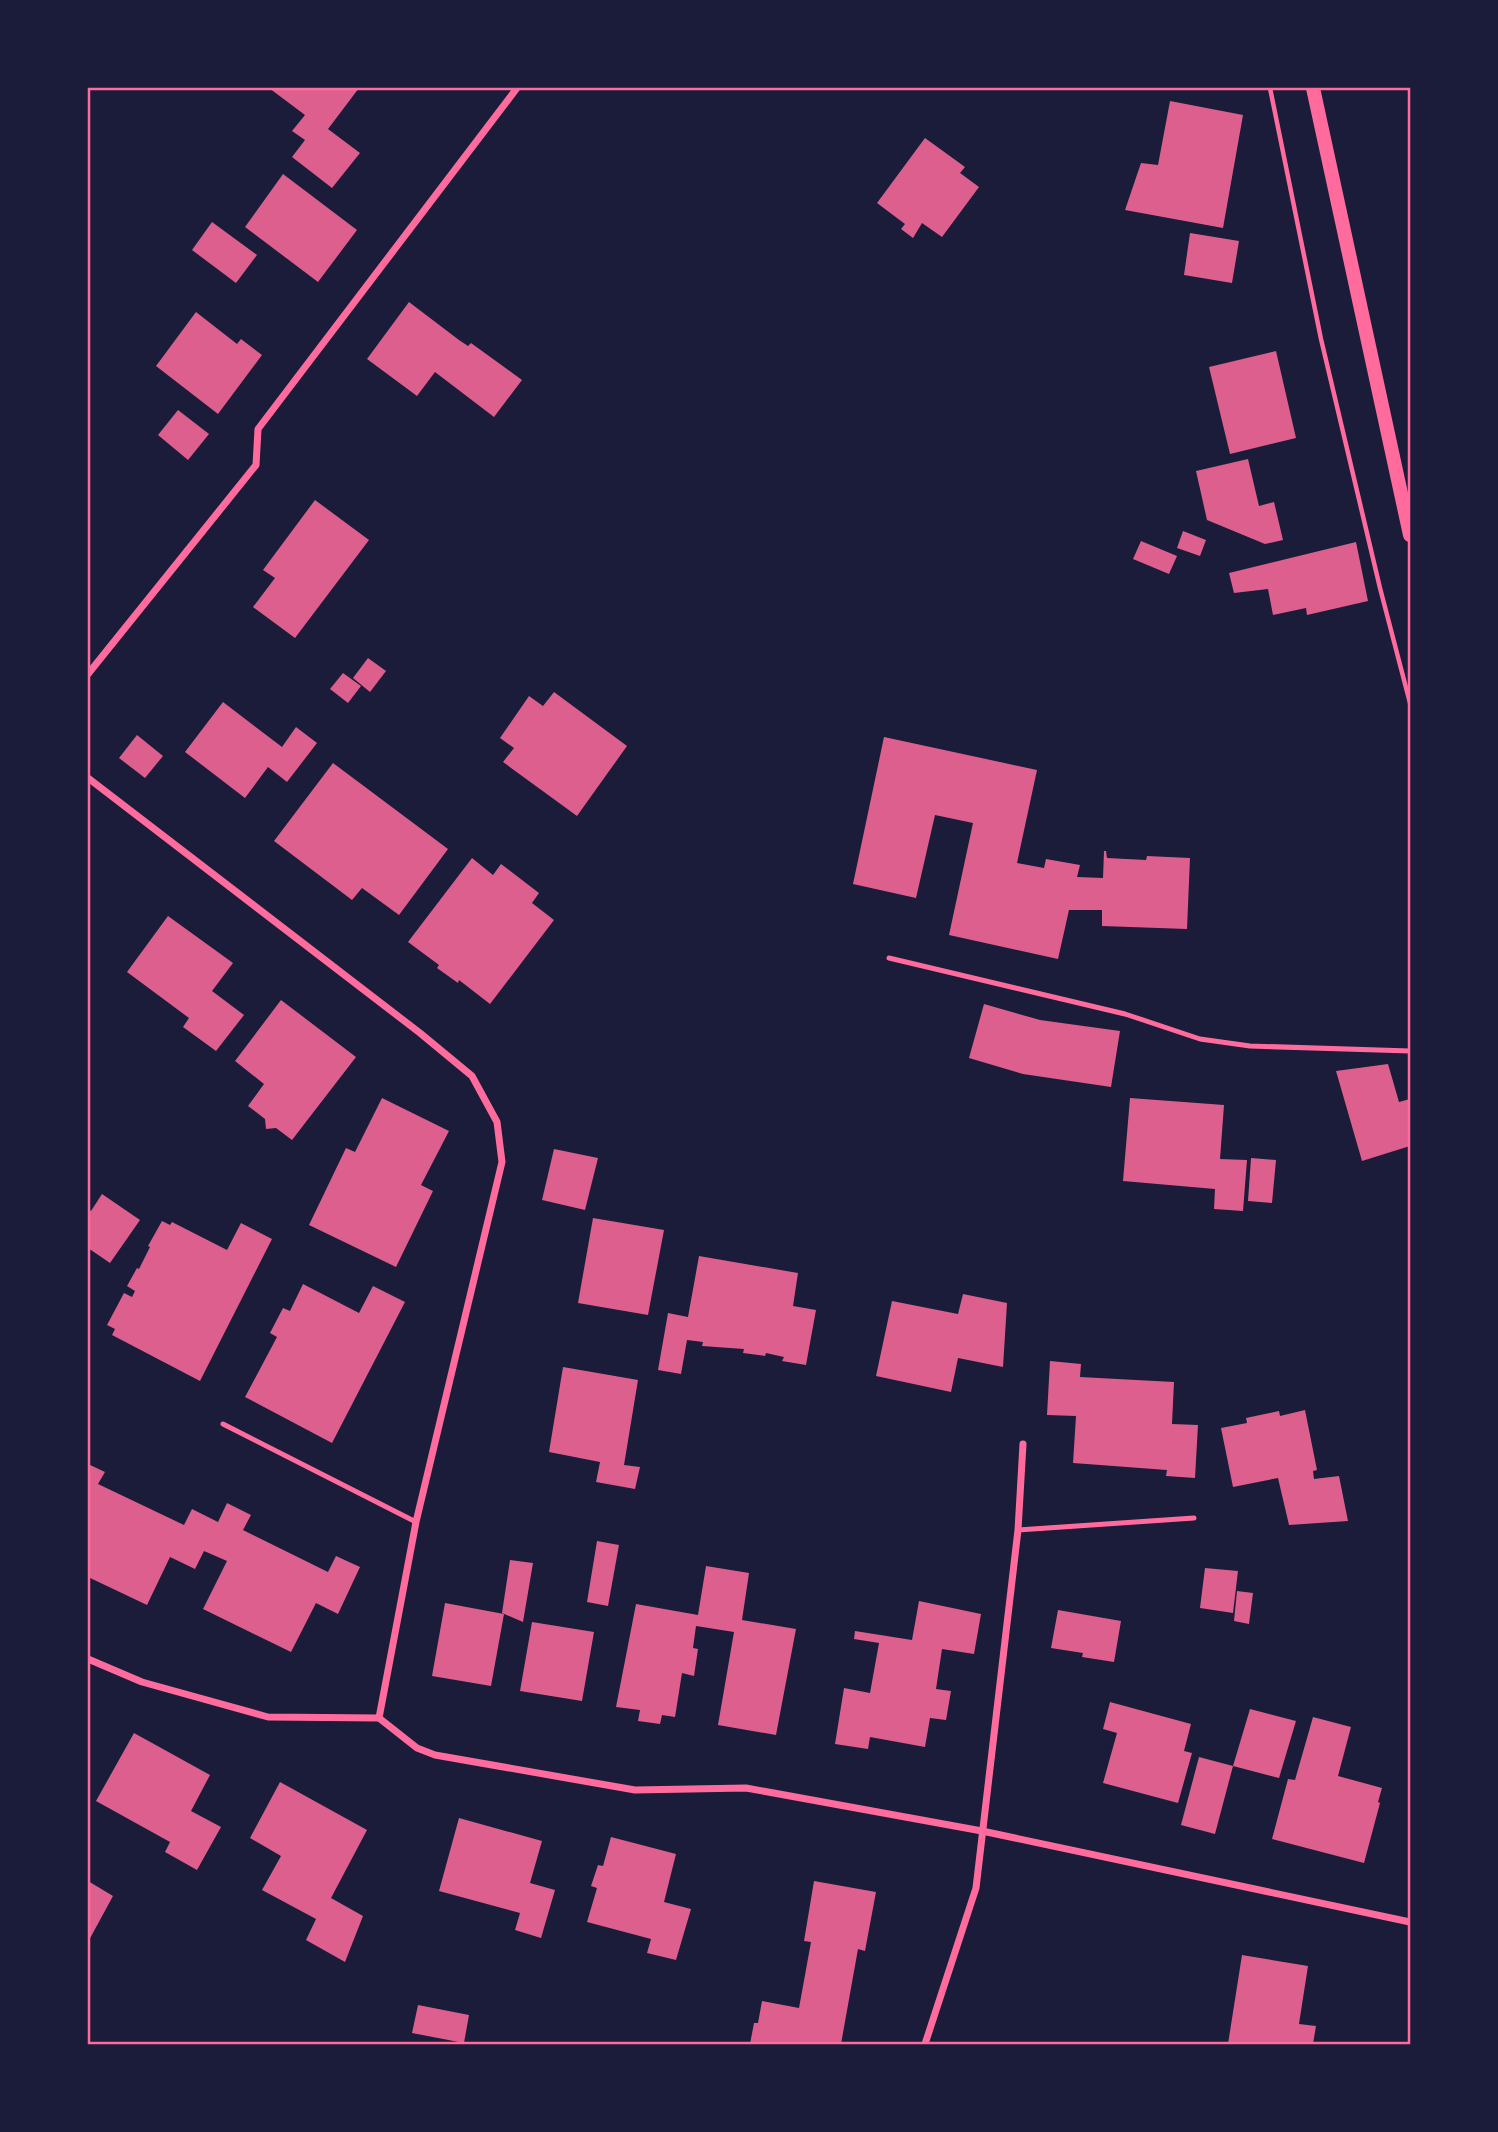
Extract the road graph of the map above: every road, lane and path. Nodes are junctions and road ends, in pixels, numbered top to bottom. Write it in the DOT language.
graph roads {
  1 [pos="517,88"];
  2 [pos="1270,88"];
  3 [pos="1313,88"];
  4 [pos="1410,535"];
  5 [pos="88,674"];
  6 [pos="1410,703"];
  7 [pos="88,778"];
  8 [pos="889,958"];
  9 [pos="1410,1051"];
  10 [pos="223,1424"];
  11 [pos="1023,1444"];
  12 [pos="1194,1518"];
  13 [pos="416,1522"];
  14 [pos="1018,1530"];
  15 [pos="88,1659"];
  16 [pos="379,1718"];
  17 [pos="982,1831"];
  18 [pos="1410,1922"];
  19 [pos="925,2045"];
  1 -- 5 [label="street"];
  2 -- 6 [label="path"];
  3 -- 4 [label="main road"];
  7 -- 13 [label="street"];
  8 -- 9 [label="lane"];
  10 -- 13 [label="lane"];
  11 -- 14 [label="street"];
  12 -- 14 [label="lane"];
  13 -- 16 [label="street"];
  14 -- 17 [label="street"];
  15 -- 16 [label="street"];
  16 -- 17 [label="street"];
  17 -- 18 [label="street"];
  17 -- 19 [label="street"];
}
